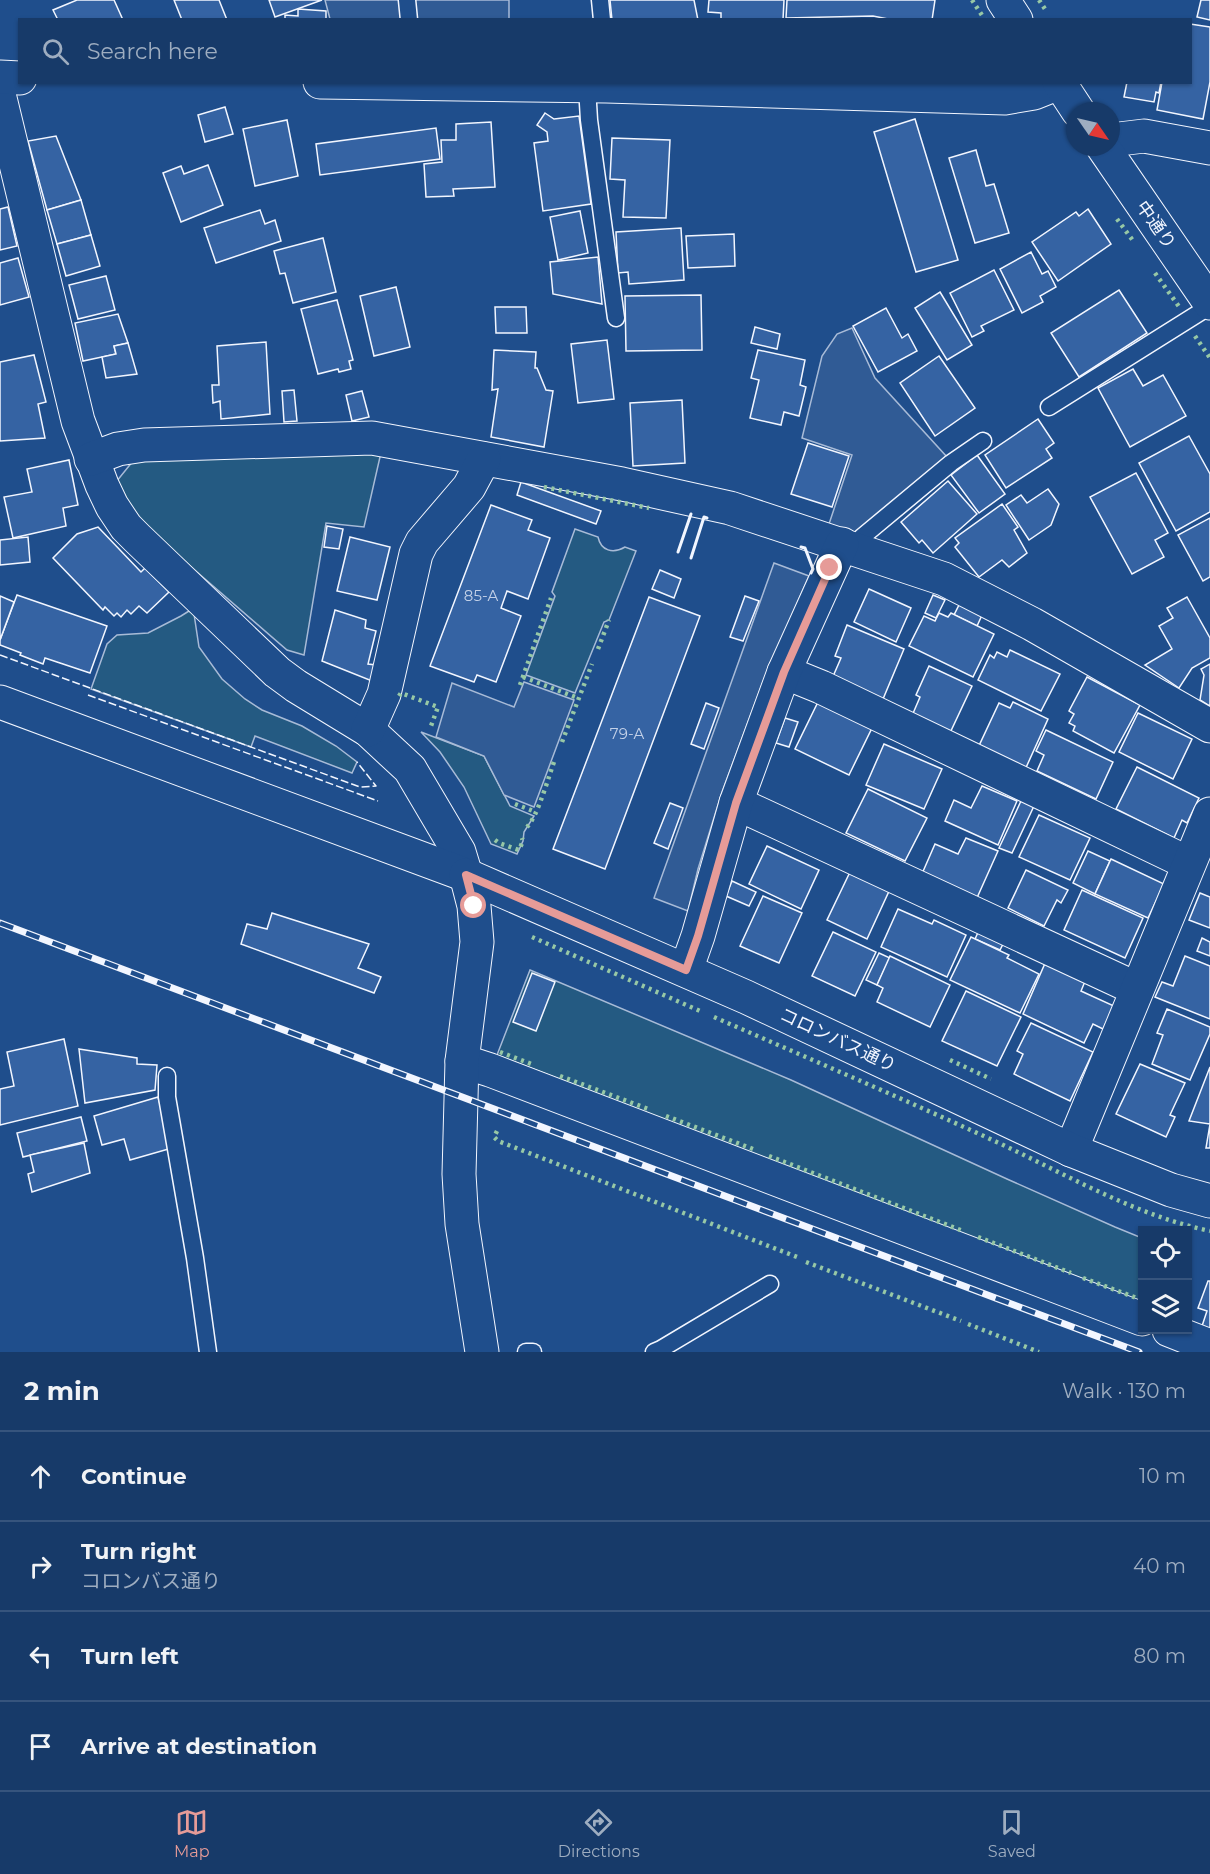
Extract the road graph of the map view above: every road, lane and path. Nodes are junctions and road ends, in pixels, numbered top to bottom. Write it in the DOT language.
graph roads {
  1 [pos="407,0"];
  2 [pos="600,0"];
  3 [pos="1003,0"];
  4 [pos="409,18"];
  5 [pos="602,18"];
  6 [pos="1015,18"];
  7 [pos="0,78"];
  8 [pos="18,78"];
  9 [pos="505,84"];
  10 [pos="1056,84"];
  11 [pos="1060,84"];
  12 [pos="599,85"];
  13 [pos="0,98"];
  14 [pos="1072,102"];
  15 [pos="1120,139"];
  16 [pos="1210,148"];
  17 [pos="1108,156"];
  18 [pos="1210,305"];
  19 [pos="616,318"];
  20 [pos="1049,407"];
  21 [pos="983,441"];
  22 [pos="91,459"];
  23 [pos="484,459"];
  24 [pos="848,546"];
  25 [pos="784,672"];
  26 [pos="0,702"];
  27 [pos="1210,726"];
  28 [pos="368,730"];
  29 [pos="736,803"];
  30 [pos="1210,813"];
  31 [pos="1188,863"];
  32 [pos="466,875"];
  33 [pos="686,970"];
  34 [pos="1137,989"];
  35 [pos="462,1061"];
  36 [pos="167,1076"];
  37 [pos="1071,1150"];
  38 [pos="1210,1201"];
  39 [pos="770,1284"];
  40 [pos="1138,1317"];
  41 [pos="1181,1334"];
  42 [pos="1210,1346"];
  43 [pos="208,1352"];
  44 [pos="482,1352"];
  45 [pos="526,1352"];
  46 [pos="533,1352"];
  47 [pos="654,1352"];
  1 -- 4 [label="lane"];
  2 -- 5 [label="lane"];
  3 -- 6 [label="street"];
  7 -- 8 [label="street"];
  9 -- 12 [label="street"];
  10 -- 12 [label="street"];
  11 -- 14 [label="street"];
  12 -- 19 [label="lane"];
  13 -- 22 [label="street"];
  15 -- 16 [label="street"];
  17 -- 18 [label="street, 中通り"];
  18 -- 20 [label="lane"];
  21 -- 24 [label="lane"];
  22 -- 23 [label="street"];
  22 -- 28 [label="street"];
  23 -- 24 [label="street"];
  23 -- 28 [label="street"];
  24 -- 25 [label="street"];
  24 -- 27 [label="street"];
  25 -- 29 [label="street"];
  25 -- 31 [label="street"];
  26 -- 32 [label="street, コロンバス通り"];
  28 -- 32 [label="street"];
  29 -- 33 [label="street"];
  29 -- 34 [label="street"];
  30 -- 31 [label="street"];
  31 -- 34 [label="street"];
  32 -- 33 [label="street, コロンバス通り"];
  32 -- 35 [label="street"];
  33 -- 37 [label="street, コロンバス通り"];
  34 -- 37 [label="street"];
  35 -- 40 [label="street"];
  35 -- 44 [label="street"];
  36 -- 43 [label="lane"];
  37 -- 38 [label="street, コロンバス通り"];
  39 -- 47 [label="lane"];
  41 -- 42 [label="street"];
  45 -- 46 [label="lane"];
}
